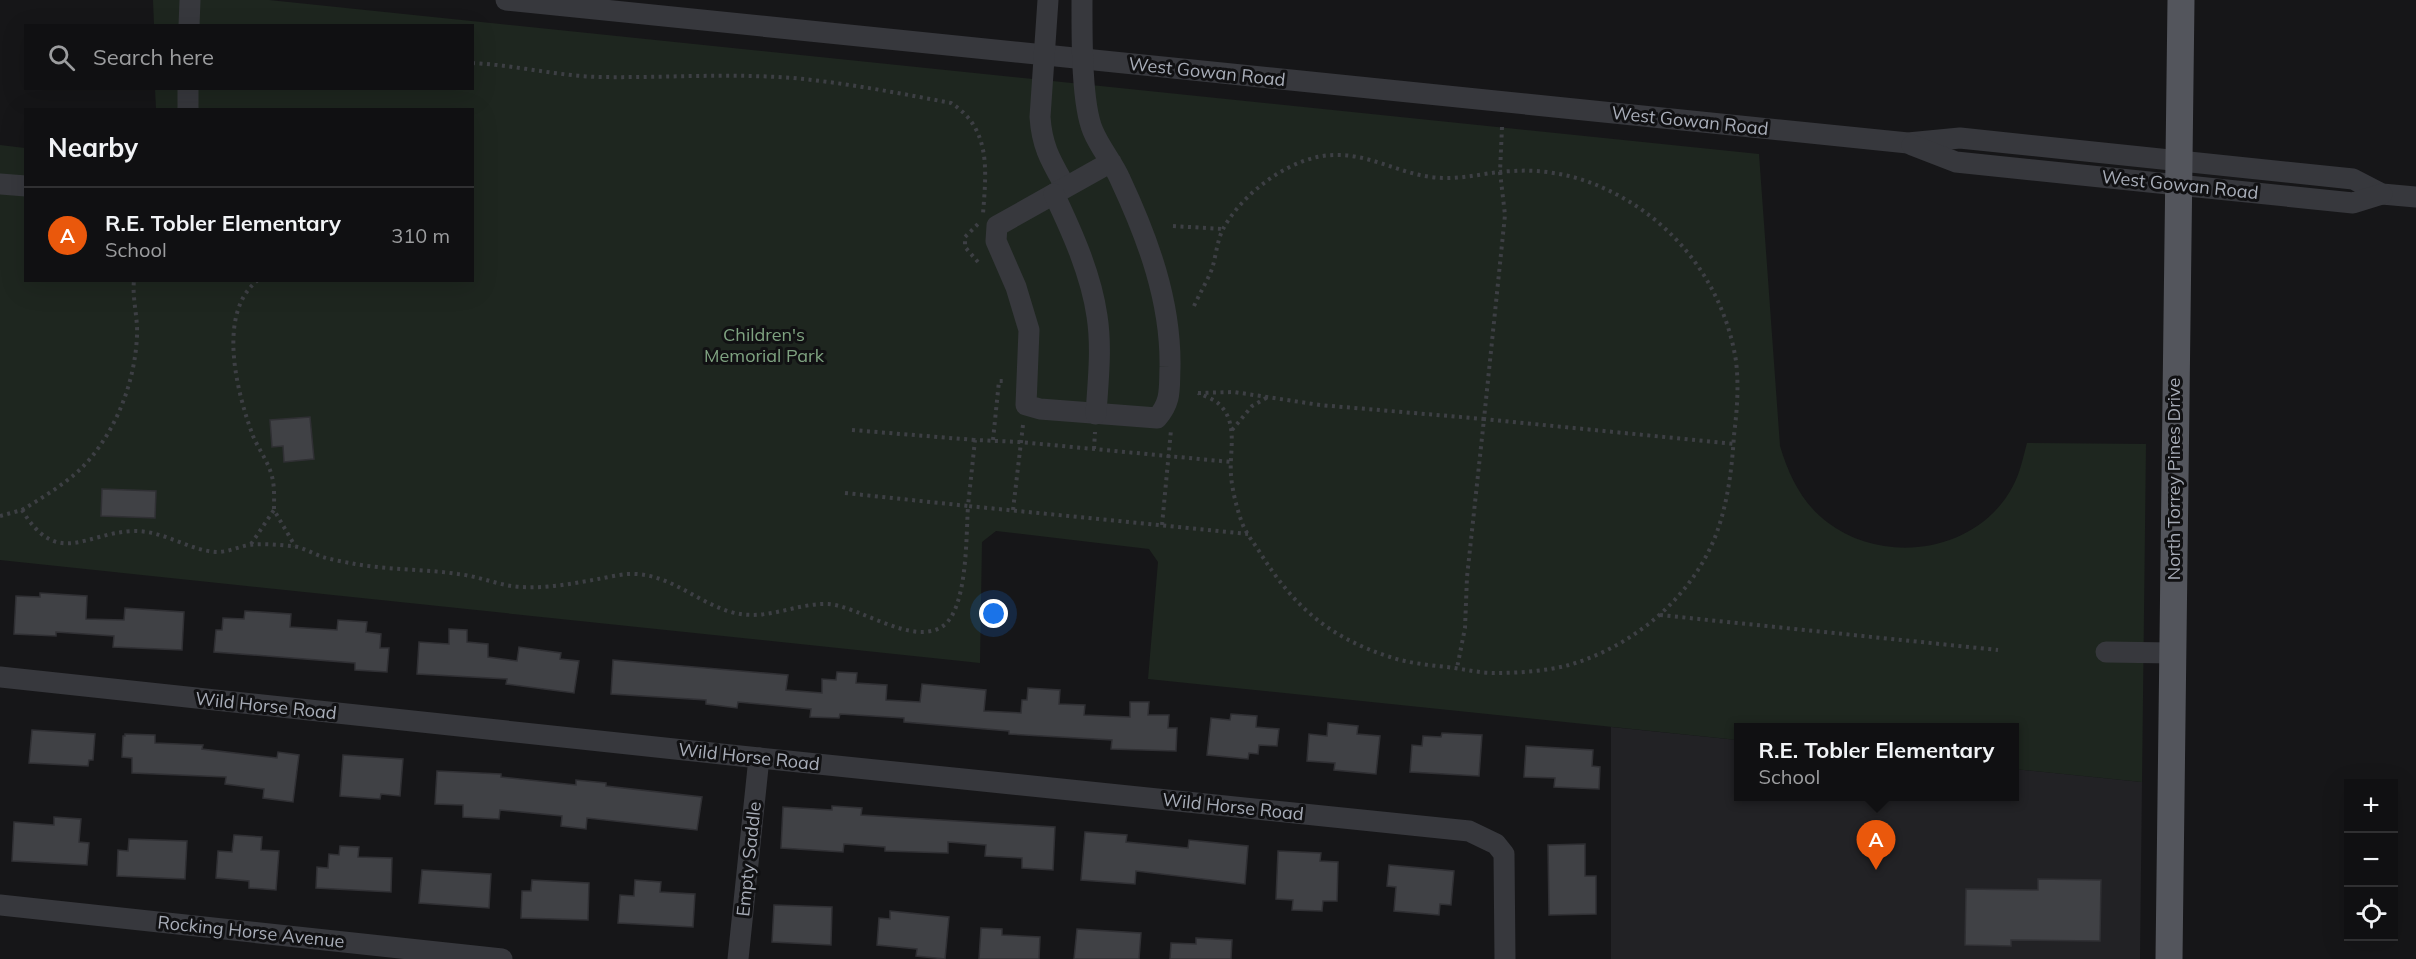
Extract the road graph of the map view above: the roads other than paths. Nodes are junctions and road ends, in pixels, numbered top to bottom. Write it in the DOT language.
graph roads {
  1 [pos="190,0"];
  2 [pos="506,0"];
  3 [pos="1048,0"];
  4 [pos="1082,0"];
  5 [pos="2181,0"];
  6 [pos="189,24"];
  7 [pos="1045,56"];
  8 [pos="1084,60"];
  9 [pos="188,90"];
  10 [pos="188,108"];
  11 [pos="1111,162"];
  12 [pos="2179,173"];
  13 [pos="0,184"];
  14 [pos="24,186"];
  15 [pos="1060,190"];
  16 [pos="2416,197"];
  17 [pos="1096,414"];
  18 [pos="2106,652"];
  19 [pos="2173,653"];
  20 [pos="0,677"];
  21 [pos="759,758"];
  22 [pos="0,905"];
  23 [pos="502,959"];
  24 [pos="738,959"];
  25 [pos="1505,959"];
  26 [pos="2169,959"];
  1 -- 6 [label="street"];
  2 -- 7 [label="street, West Gowan Road"];
  3 -- 7 [label="street"];
  4 -- 8 [label="street"];
  5 -- 12 [label="main road, North Torrey Pines Drive"];
  7 -- 8 [label="street, West Gowan Road"];
  7 -- 15 [label="street"];
  8 -- 11 [label="street"];
  8 -- 12 [label="street, West Gowan Road"];
  9 -- 10 [label="street"];
  11 -- 15 [label="street"];
  11 -- 17 [label="street"];
  12 -- 16 [label="street, West Gowan Road"];
  12 -- 19 [label="main road, North Torrey Pines Drive"];
  13 -- 14 [label="street"];
  15 -- 17 [label="street"];
  15 -- 17 [label="street"];
  18 -- 19 [label="street"];
  19 -- 26 [label="main road, North Torrey Pines Drive"];
  20 -- 21 [label="street, Wild Horse Road"];
  21 -- 24 [label="street, Empty Saddle"];
  21 -- 25 [label="street, Wild Horse Road"];
  22 -- 23 [label="street, Rocking Horse Avenue"];
}
